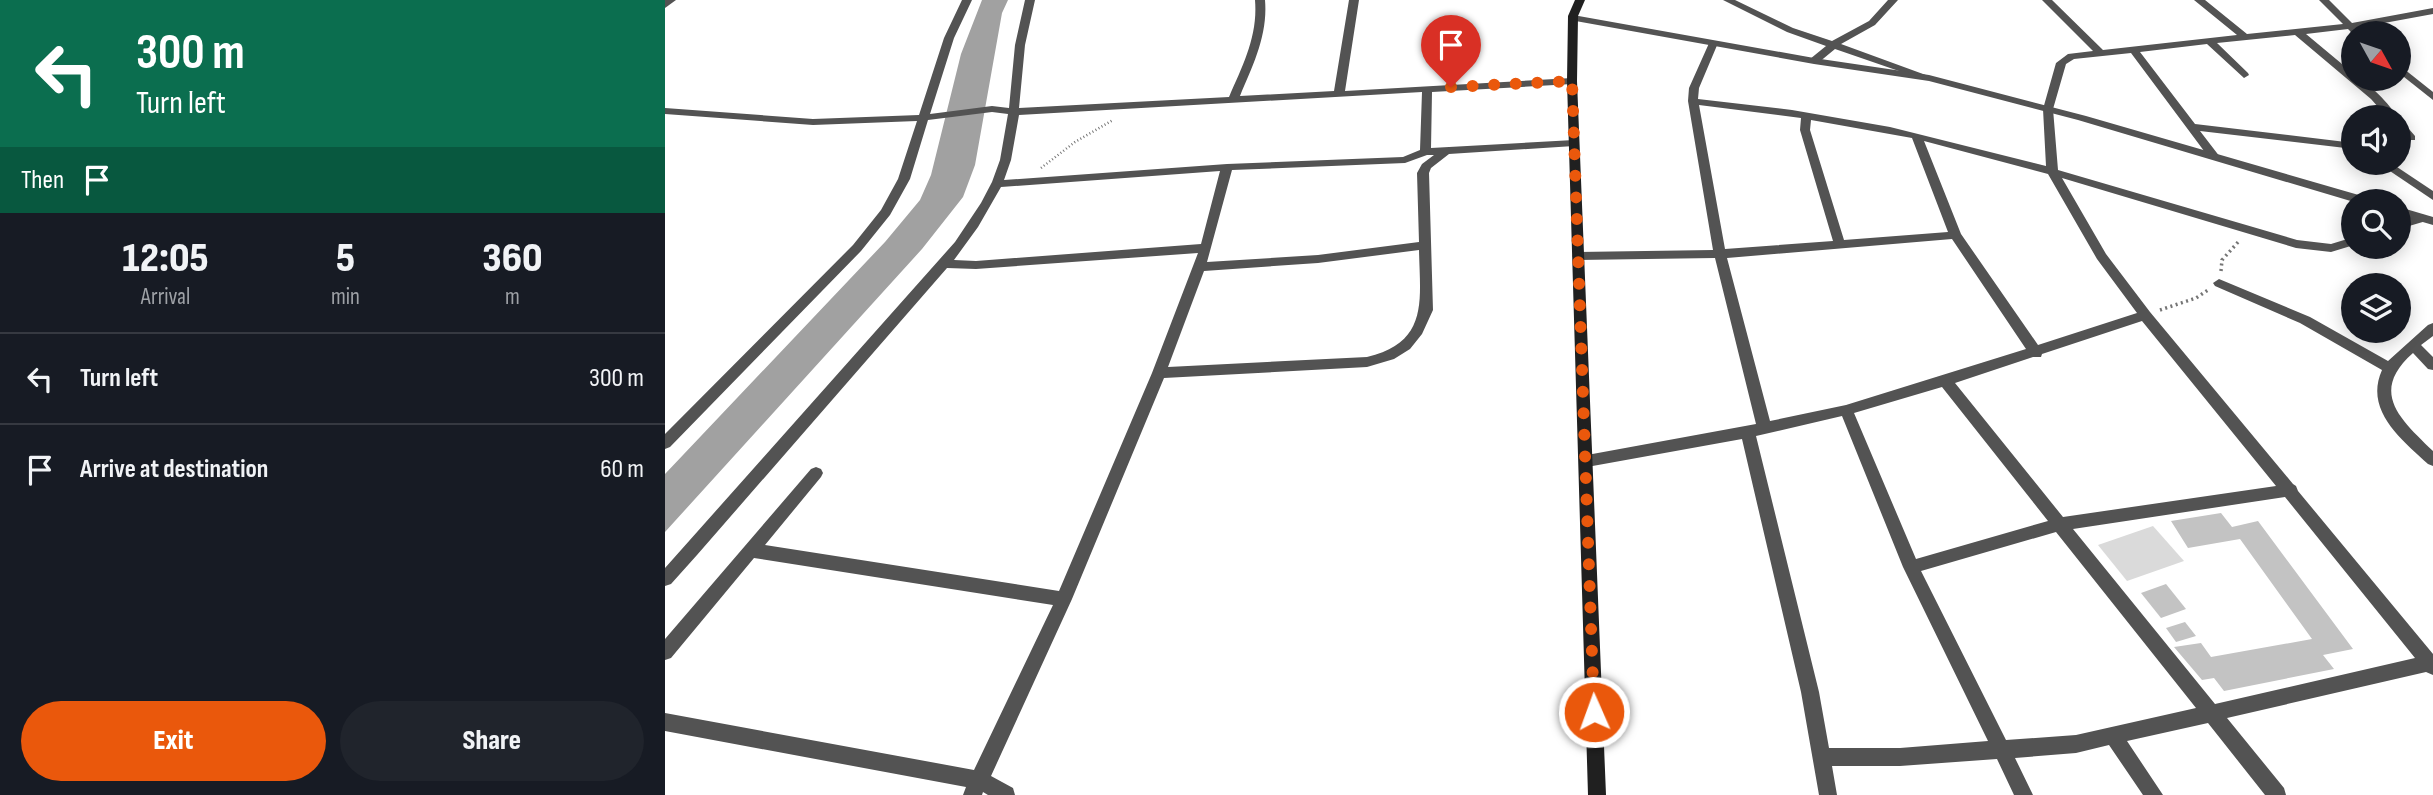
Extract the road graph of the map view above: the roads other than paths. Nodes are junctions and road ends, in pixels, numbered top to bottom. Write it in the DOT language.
graph roads {
  1 [pos="671,0"];
  2 [pos="967,0"];
  3 [pos="1030,0"];
  4 [pos="1260,0"];
  5 [pos="1354,0"];
  6 [pos="1580,0"];
  7 [pos="1728,0"];
  8 [pos="1893,0"];
  9 [pos="2047,0"];
  10 [pos="2199,0"];
  11 [pos="2324,0"];
  12 [pos="665,5"];
  13 [pos="2433,11"];
  14 [pos="2415,14"];
  15 [pos="2433,16"];
  16 [pos="1573,18"];
  17 [pos="2345,21"];
  18 [pos="2388,21"];
  19 [pos="2341,30"];
  20 [pos="2298,32"];
  21 [pos="2245,37"];
  22 [pos="2209,41"];
  23 [pos="1713,43"];
  24 [pos="1833,45"];
  25 [pos="2133,49"];
  26 [pos="2101,53"];
  27 [pos="1814,61"];
  28 [pos="2244,75"];
  29 [pos="1929,78"];
  30 [pos="2411,78"];
  31 [pos="1572,81"];
  32 [pos="1427,88"];
  33 [pos="1339,94"];
  34 [pos="2433,97"];
  35 [pos="1233,100"];
  36 [pos="1693,100"];
  37 [pos="2382,105"];
  38 [pos="2048,109"];
  39 [pos="665,111"];
  40 [pos="1013,112"];
  41 [pos="1806,117"];
  42 [pos="922,118"];
  43 [pos="2190,127"];
  44 [pos="1917,137"];
  45 [pos="1574,143"];
  46 [pos="2341,144"];
  47 [pos="1446,151"];
  48 [pos="1425,152"];
  49 [pos="2214,157"];
  50 [pos="1227,167"];
  51 [pos="2052,172"];
  52 [pos="2401,175"];
  53 [pos="997,184"];
  54 [pos="2341,194"];
  55 [pos="2433,197"];
  56 [pos="1955,235"];
  57 [pos="1426,245"];
  58 [pos="1840,245"];
  59 [pos="2341,245"];
  60 [pos="1206,248"];
  61 [pos="1720,254"];
  62 [pos="1578,256"];
  63 [pos="942,264"];
  64 [pos="1198,267"];
  65 [pos="2219,283"];
  66 [pos="2145,315"];
  67 [pos="2433,328"];
  68 [pos="2414,346"];
  69 [pos="2036,353"];
  70 [pos="2433,365"];
  71 [pos="2390,368"];
  72 [pos="1159,373"];
  73 [pos="1945,381"];
  74 [pos="1846,410"];
  75 [pos="1756,429"];
  76 [pos="665,443"];
  77 [pos="2433,460"];
  78 [pos="1587,461"];
  79 [pos="816,473"];
  80 [pos="2291,490"];
  81 [pos="2060,524"];
  82 [pos="750,550"];
  83 [pos="1911,567"];
  84 [pos="665,579"];
  85 [pos="1064,599"];
  86 [pos="665,652"];
  87 [pos="2432,665"];
  88 [pos="2209,713"];
  89 [pos="665,722"];
  90 [pos="2113,736"];
  91 [pos="2001,748"];
  92 [pos="1822,757"];
  93 [pos="976,788"];
  94 [pos="1006,795"];
  95 [pos="1597,795"];
  96 [pos="1828,795"];
  97 [pos="2024,795"];
  98 [pos="2154,795"];
  99 [pos="2277,795"];
  1 -- 12 [label="street"];
  2 -- 42 [label="street"];
  3 -- 40 [label="street"];
  4 -- 35 [label="street"];
  5 -- 33 [label="street"];
  6 -- 16 [label="main road"];
  7 -- 24 [label="street"];
  8 -- 24 [label="street"];
  9 -- 26 [label="street"];
  10 -- 21 [label="street"];
  11 -- 17 [label="street"];
  13 -- 14 [label="street"];
  14 -- 15 [label="street"];
  14 -- 18 [label="street"];
  16 -- 23 [label="street"];
  16 -- 31 [label="main road"];
  19 -- 20 [label="street"];
  20 -- 21 [label="street"];
  20 -- 37 [label="street"];
  21 -- 22 [label="street"];
  22 -- 25 [label="street"];
  22 -- 28 [label="street"];
  23 -- 27 [label="street"];
  23 -- 36 [label="street"];
  24 -- 27 [label="street"];
  24 -- 29 [label="street"];
  25 -- 26 [label="street"];
  25 -- 43 [label="street"];
  26 -- 38 [label="street"];
  27 -- 29 [label="street"];
  29 -- 38 [label="street"];
  30 -- 34 [label="street"];
  31 -- 32 [label="street"];
  31 -- 45 [label="main road"];
  32 -- 33 [label="street"];
  32 -- 48 [label="street"];
  33 -- 35 [label="street"];
  35 -- 40 [label="street"];
  36 -- 41 [label="street"];
  36 -- 61 [label="street"];
  38 -- 49 [label="street"];
  38 -- 51 [label="street"];
  39 -- 42 [label="street"];
  40 -- 42 [label="street"];
  40 -- 53 [label="street"];
  41 -- 44 [label="street"];
  41 -- 58 [label="street"];
  42 -- 76 [label="street"];
  43 -- 46 [label="street"];
  43 -- 49 [label="street"];
  44 -- 51 [label="street"];
  44 -- 56 [label="street"];
  45 -- 47 [label="street"];
  45 -- 62 [label="main road"];
  47 -- 48 [label="street"];
  47 -- 57 [label="street"];
  48 -- 50 [label="street"];
  49 -- 54 [label="street"];
  50 -- 53 [label="street"];
  50 -- 60 [label="street"];
  51 -- 59 [label="street"];
  51 -- 66 [label="street"];
  52 -- 55 [label="street"];
  53 -- 63 [label="street"];
  56 -- 58 [label="street"];
  56 -- 69 [label="street"];
  57 -- 64 [label="street"];
  57 -- 72 [label="street"];
  58 -- 61 [label="street"];
  60 -- 63 [label="street"];
  60 -- 64 [label="street"];
  61 -- 62 [label="street"];
  61 -- 75 [label="street"];
  62 -- 78 [label="main road"];
  63 -- 84 [label="street"];
  64 -- 72 [label="street"];
  65 -- 71 [label="street"];
  66 -- 69 [label="street"];
  66 -- 80 [label="street"];
  67 -- 68 [label="street"];
  68 -- 70 [label="street"];
  68 -- 71 [label="street"];
  69 -- 73 [label="street"];
  71 -- 77 [label="street"];
  72 -- 85 [label="street"];
  73 -- 74 [label="street"];
  73 -- 81 [label="street"];
  74 -- 75 [label="street"];
  74 -- 83 [label="street"];
  75 -- 78 [label="street"];
  75 -- 92 [label="street"];
  78 -- 95 [label="main road"];
  79 -- 82 [label="street"];
  80 -- 81 [label="street"];
  80 -- 87 [label="street"];
  81 -- 83 [label="street"];
  81 -- 88 [label="street"];
  82 -- 85 [label="street"];
  82 -- 86 [label="street"];
  83 -- 91 [label="street"];
  85 -- 93 [label="street"];
  87 -- 88 [label="street"];
  88 -- 90 [label="street"];
  88 -- 99 [label="street"];
  89 -- 93 [label="street"];
  90 -- 91 [label="street"];
  90 -- 98 [label="street"];
  91 -- 92 [label="street"];
  91 -- 97 [label="street"];
  92 -- 96 [label="street"];
  93 -- 94 [label="street"];
}
